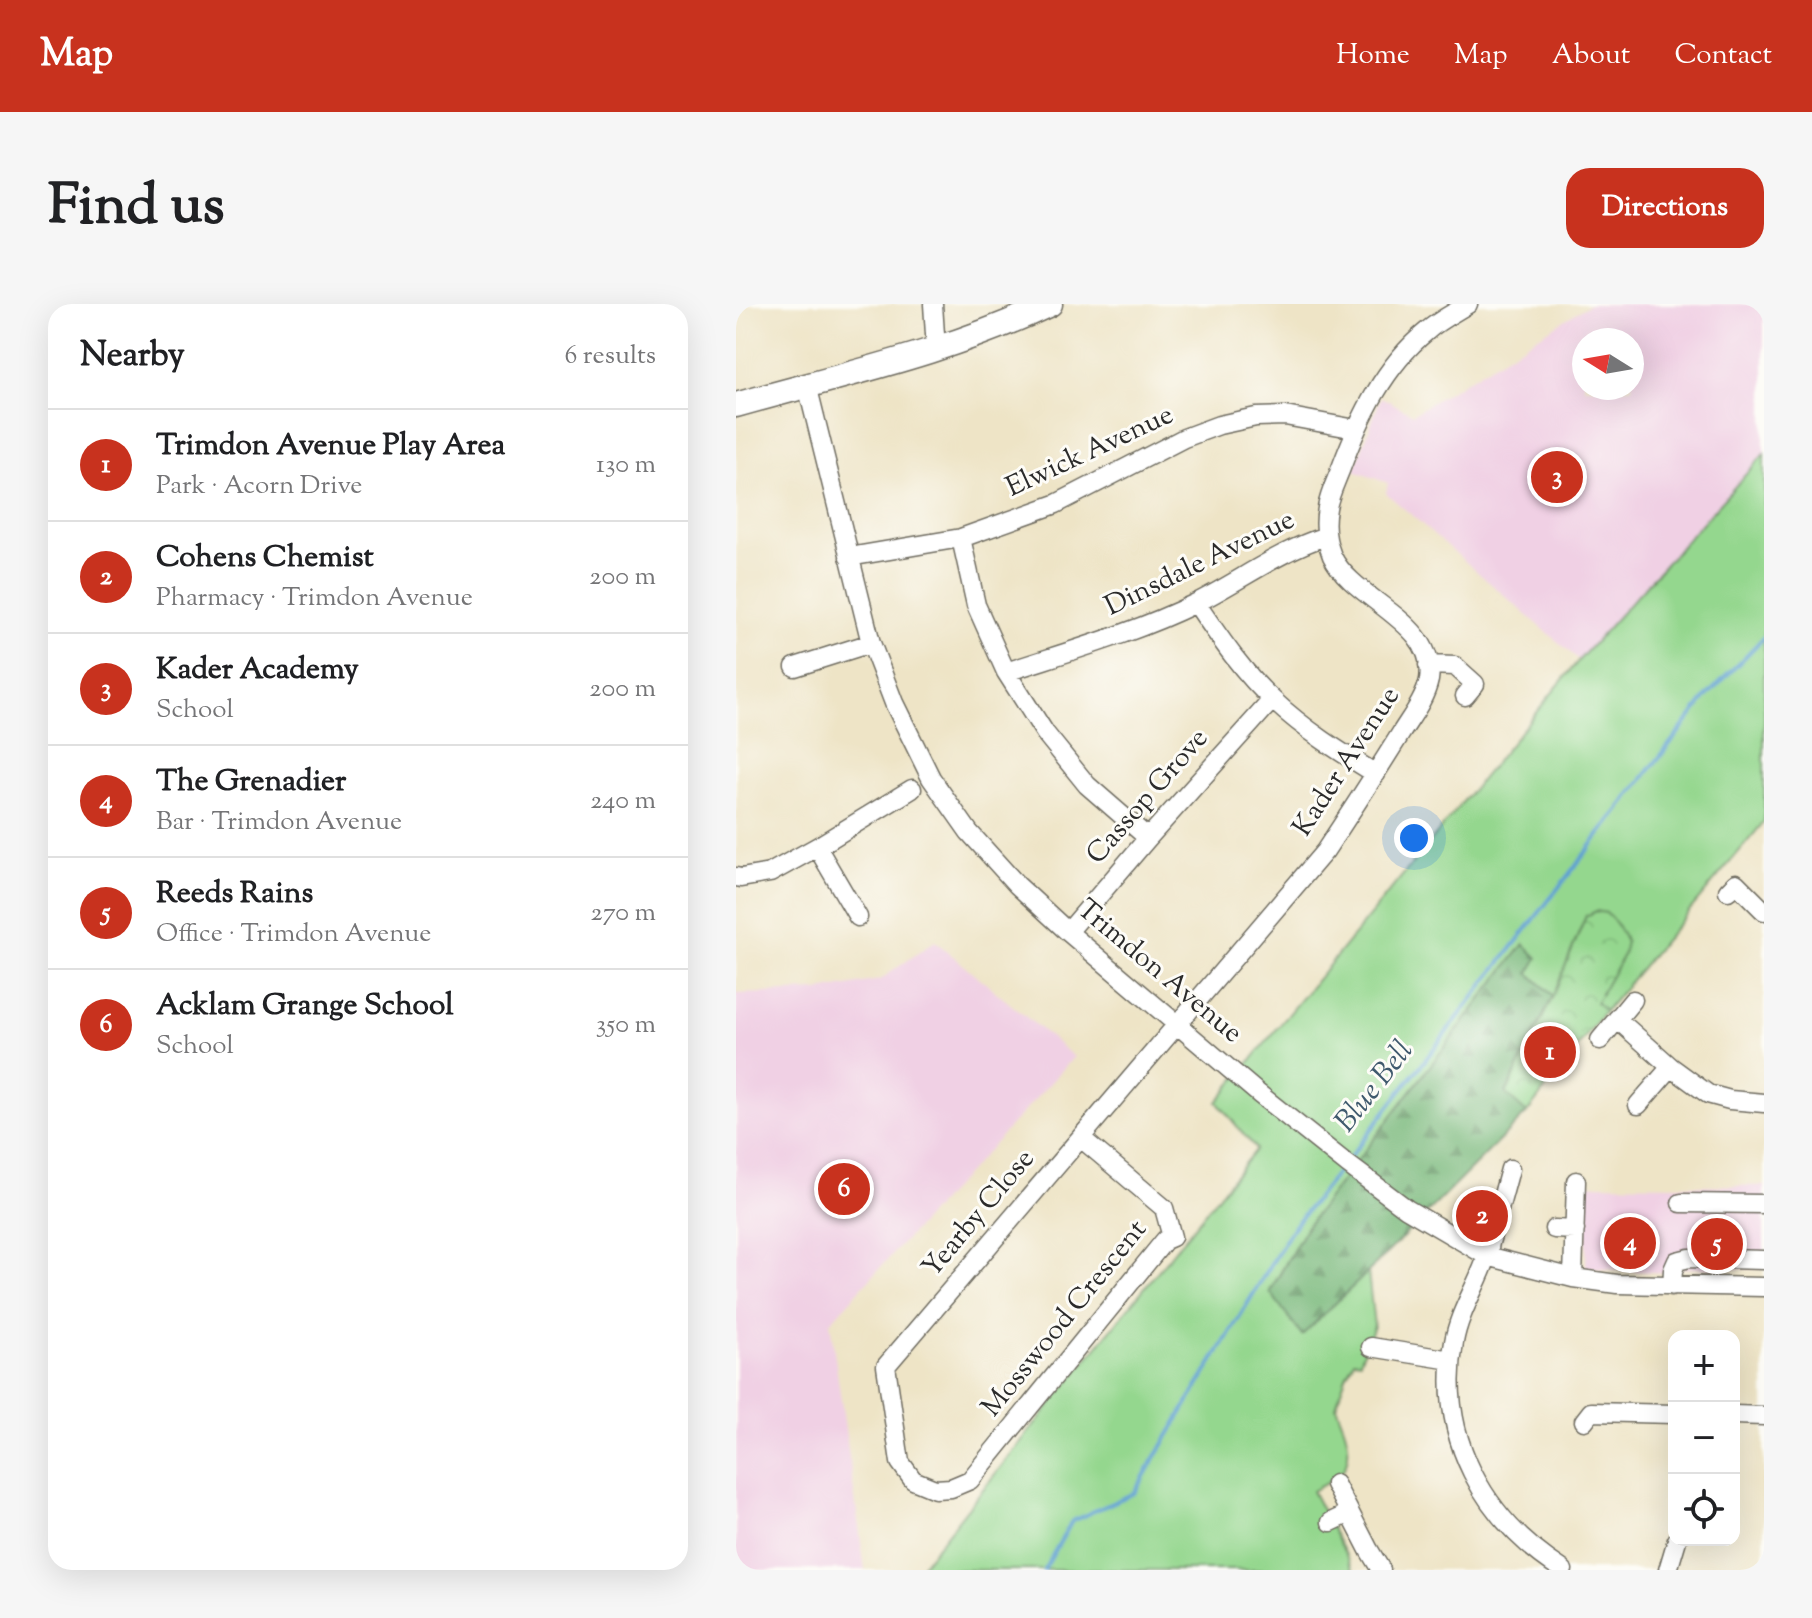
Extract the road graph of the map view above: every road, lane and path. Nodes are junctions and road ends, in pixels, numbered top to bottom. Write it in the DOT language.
graph roads {
  1 [pos="933,304"];
  2 [pos="1050,304"];
  3 [pos="1468,304"];
  4 [pos="936,350"];
  5 [pos="807,385"];
  6 [pos="736,405"];
  7 [pos="1356,429"];
  8 [pos="1326,536"];
  9 [pos="961,538"];
  10 [pos="849,557"];
  11 [pos="1196,603"];
  12 [pos="871,643"];
  13 [pos="1428,665"];
  14 [pos="795,668"];
  15 [pos="1006,672"];
  16 [pos="1465,696"];
  17 [pos="1272,700"];
  18 [pos="1376,774"];
  19 [pos="912,789"];
  20 [pos="1148,838"];
  21 [pos="817,847"];
  22 [pos="736,877"];
  23 [pos="1736,883"];
  24 [pos="1764,911"];
  25 [pos="858,917"];
  26 [pos="1068,932"];
  27 [pos="1633,1000"];
  28 [pos="1617,1019"];
  29 [pos="1177,1024"];
  30 [pos="1600,1040"];
  31 [pos="1671,1067"];
  32 [pos="1764,1103"];
  33 [pos="1638,1105"];
  34 [pos="1081,1138"];
  35 [pos="1510,1169"];
  36 [pos="1576,1181"];
  37 [pos="1681,1203"];
  38 [pos="1764,1204"];
  39 [pos="1554,1229"];
  40 [pos="1575,1230"];
  41 [pos="1487,1256"];
  42 [pos="1764,1260"];
  43 [pos="1573,1278"];
  44 [pos="1672,1286"];
  45 [pos="1764,1287"];
  46 [pos="1371,1346"];
  47 [pos="1451,1360"];
  48 [pos="1589,1410"];
  49 [pos="1668,1414"];
  50 [pos="1740,1415"];
  51 [pos="1764,1416"];
  52 [pos="900,1462"];
  53 [pos="1335,1484"];
  54 [pos="1350,1513"];
  55 [pos="1331,1522"];
  56 [pos="1675,1546"];
  57 [pos="1381,1570"];
  58 [pos="1563,1570"];
  59 [pos="1668,1570"];
  1 -- 4 [label="street"];
  2 -- 4 [label="main road"];
  3 -- 7 [label="street"];
  4 -- 5 [label="main road"];
  5 -- 6 [label="main road"];
  5 -- 10 [label="street, Trimdon Avenue"];
  7 -- 8 [label="street"];
  7 -- 9 [label="street, Elwick Avenue"];
  8 -- 11 [label="street, Dinsdale Avenue"];
  8 -- 13 [label="street, Kader Avenue"];
  9 -- 10 [label="street, Elwick Avenue"];
  9 -- 15 [label="street"];
  10 -- 12 [label="street, Trimdon Avenue"];
  11 -- 15 [label="street, Dinsdale Avenue"];
  11 -- 17 [label="street"];
  12 -- 14 [label="street"];
  12 -- 26 [label="street, Trimdon Avenue"];
  13 -- 16 [label="street"];
  13 -- 18 [label="street, Kader Avenue"];
  15 -- 20 [label="street"];
  17 -- 18 [label="street"];
  17 -- 20 [label="street, Cassop Grove"];
  18 -- 29 [label="street, Kader Avenue"];
  19 -- 21 [label="street"];
  20 -- 26 [label="street, Cassop Grove"];
  21 -- 22 [label="street"];
  21 -- 25 [label="street"];
  23 -- 24 [label="street"];
  26 -- 29 [label="street, Trimdon Avenue"];
  27 -- 28 [label="street"];
  28 -- 30 [label="street"];
  28 -- 31 [label="street"];
  29 -- 34 [label="street, Yearby Close"];
  29 -- 41 [label="street, Trimdon Avenue"];
  31 -- 32 [label="street"];
  31 -- 33 [label="street"];
  34 -- 52 [label="street, Yearby Close"];
  34 -- 52 [label="street, Mosswood Crescent"];
  35 -- 41 [label="street"];
  36 -- 40 [label="street"];
  37 -- 38 [label="street"];
  39 -- 40 [label="street"];
  40 -- 43 [label="street"];
  41 -- 43 [label="street, Trimdon Avenue"];
  41 -- 47 [label="street"];
  42 -- 44 [label="street"];
  43 -- 44 [label="street, Trimdon Avenue"];
  44 -- 45 [label="street, Trimdon Avenue"];
  46 -- 47 [label="street"];
  47 -- 58 [label="street"];
  48 -- 49 [label="street"];
  50 -- 51 [label="street"];
  53 -- 54 [label="street"];
  54 -- 55 [label="street"];
  54 -- 57 [label="street"];
  56 -- 59 [label="street"];
}
